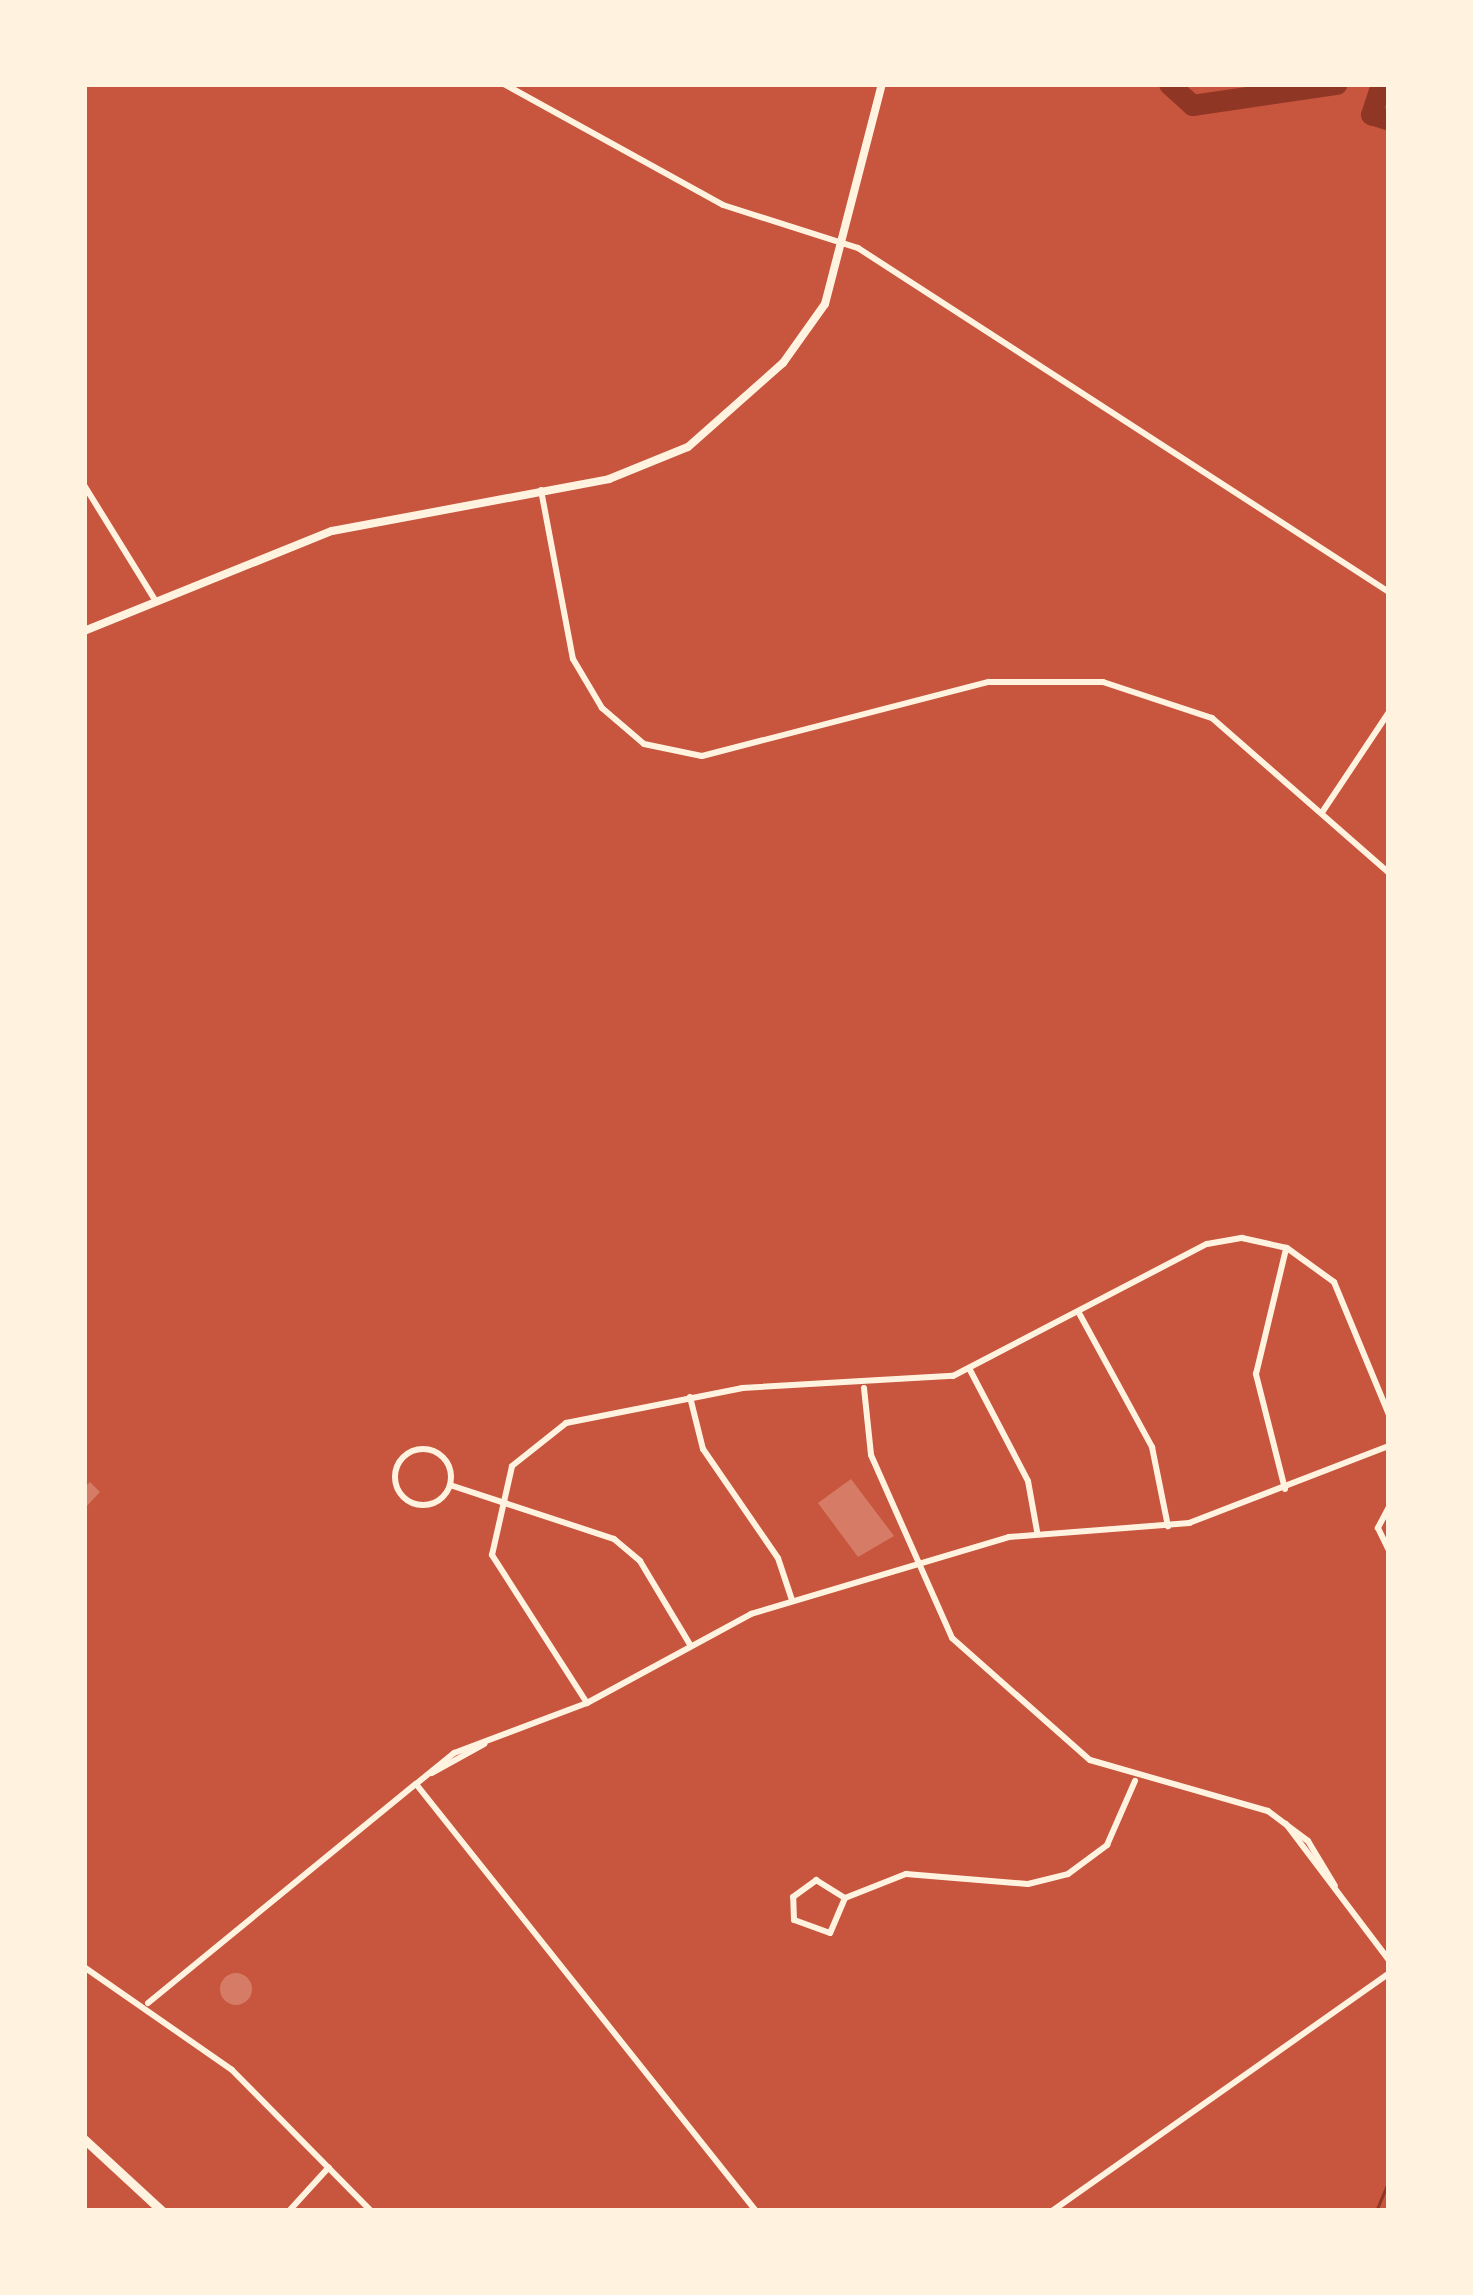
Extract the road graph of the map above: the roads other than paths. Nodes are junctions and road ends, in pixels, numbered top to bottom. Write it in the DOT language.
graph roads {
  1 [pos="504,84"];
  2 [pos="882,84"];
  3 [pos="844,242"];
  4 [pos="84,484"];
  5 [pos="541,490"];
  6 [pos="1389,592"];
  7 [pos="155,600"];
  8 [pos="84,631"];
  9 [pos="1389,712"];
  10 [pos="1323,811"];
  11 [pos="1389,873"];
  12 [pos="1287,1248"];
  13 [pos="1079,1313"];
  14 [pos="970,1370"];
  15 [pos="864,1388"];
  16 [pos="689,1397"];
  17 [pos="1389,1415"];
  18 [pos="1389,1446"];
  19 [pos="450,1486"];
  20 [pos="1285,1489"];
  21 [pos="496,1501"];
  22 [pos="1389,1507"];
  23 [pos="1168,1526"];
  24 [pos="1037,1532"];
  25 [pos="1389,1551"];
  26 [pos="919,1563"];
  27 [pos="792,1601"];
  28 [pos="689,1643"];
  29 [pos="586,1703"];
  30 [pos="1135,1781"];
  31 [pos="416,1784"];
  32 [pos="845,1898"];
  33 [pos="1389,1960"];
  34 [pos="84,1967"];
  35 [pos="1389,1973"];
  36 [pos="148,2002"];
  37 [pos="84,2139"];
  38 [pos="329,2168"];
  39 [pos="162,2211"];
  40 [pos="289,2211"];
  41 [pos="371,2211"];
  42 [pos="756,2211"];
  43 [pos="1052,2211"];
  1 -- 3 [label="street"];
  2 -- 3 [label="street"];
  3 -- 5 [label="street"];
  3 -- 6 [label="street"];
  4 -- 7 [label="street"];
  5 -- 7 [label="street"];
  5 -- 10 [label="street"];
  7 -- 8 [label="street"];
  9 -- 10 [label="street"];
  10 -- 11 [label="street"];
  12 -- 13 [label="street"];
  12 -- 17 [label="street"];
  12 -- 20 [label="street"];
  13 -- 14 [label="street"];
  13 -- 23 [label="street"];
  14 -- 15 [label="street"];
  14 -- 24 [label="street"];
  15 -- 16 [label="street"];
  15 -- 26 [label="street"];
  16 -- 21 [label="street"];
  16 -- 27 [label="street"];
  18 -- 20 [label="street"];
  19 -- 19 [label="street"];
  19 -- 21 [label="street"];
  20 -- 23 [label="street"];
  21 -- 28 [label="street"];
  21 -- 29 [label="street"];
  22 -- 25 [label="street"];
  23 -- 24 [label="street"];
  24 -- 26 [label="street"];
  26 -- 27 [label="street"];
  26 -- 30 [label="street"];
  27 -- 28 [label="street"];
  28 -- 29 [label="street"];
  29 -- 31 [label="street"];
  30 -- 32 [label="street"];
  30 -- 33 [label="street"];
  31 -- 36 [label="street"];
  31 -- 42 [label="street"];
  32 -- 32 [label="street"];
  34 -- 36 [label="street"];
  35 -- 43 [label="street"];
  36 -- 38 [label="street"];
  37 -- 39 [label="main road"];
  38 -- 40 [label="street"];
  38 -- 41 [label="street"];
}
